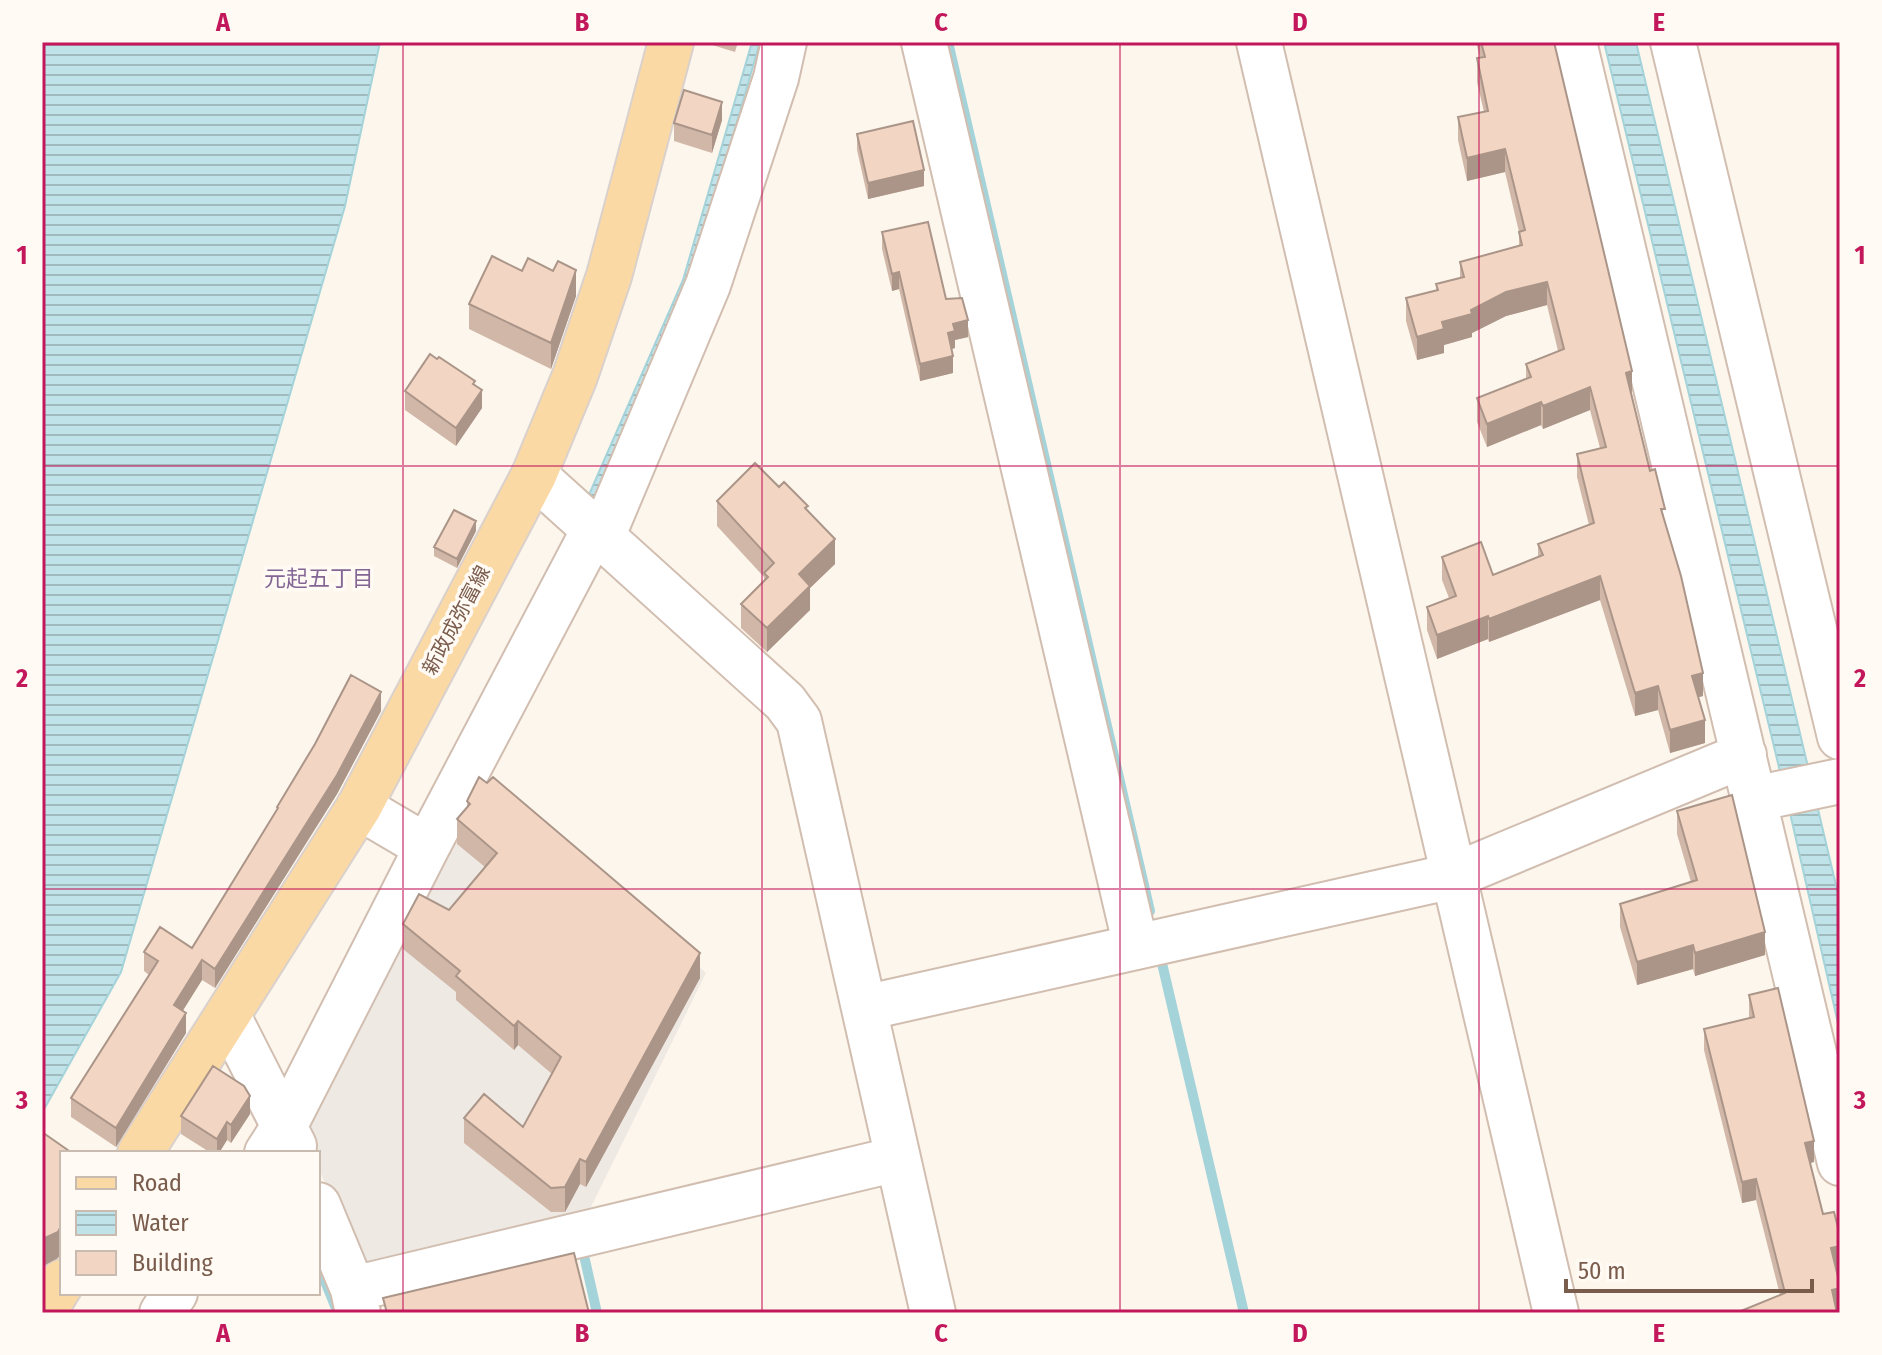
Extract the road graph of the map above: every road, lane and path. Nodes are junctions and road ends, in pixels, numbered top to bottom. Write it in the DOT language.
graph roads {
  1 [pos="671,42"];
  2 [pos="784,42"];
  3 [pos="924,42"];
  4 [pos="1259,42"];
  5 [pos="1574,42"];
  6 [pos="1673,42"];
  7 [pos="534,475"];
  8 [pos="599,532"];
  9 [pos="1840,737"];
  10 [pos="1744,755"];
  11 [pos="1836,782"];
  12 [pos="1762,797"];
  13 [pos="359,807"];
  14 [pos="427,847"];
  15 [pos="1453,876"];
  16 [pos="1136,947"];
  17 [pos="864,1008"];
  18 [pos="228,1016"];
  19 [pos="283,1144"];
  20 [pos="141,1151"];
  21 [pos="897,1159"];
  22 [pos="1840,1163"];
  23 [pos="320,1210"];
  24 [pos="60,1285"];
  25 [pos="174,1295"];
  26 [pos="356,1301"];
  27 [pos="43,1313"];
  28 [pos="162,1313"];
  29 [pos="933,1313"];
  30 [pos="1556,1313"];
  1 -- 7 [label="main road, 新政成弥富線"];
  2 -- 8 [label="street"];
  3 -- 16 [label="street"];
  4 -- 15 [label="street"];
  5 -- 10 [label="street"];
  6 -- 9 [label="street"];
  7 -- 8 [label="street"];
  7 -- 13 [label="main road, 新政成弥富線"];
  8 -- 14 [label="street"];
  8 -- 17 [label="street"];
  10 -- 12 [label="street"];
  10 -- 15 [label="street"];
  11 -- 12 [label="street"];
  12 -- 22 [label="street"];
  13 -- 14 [label="street"];
  13 -- 18 [label="main road, 新政成弥富線"];
  14 -- 19 [label="street"];
  15 -- 16 [label="street"];
  15 -- 30 [label="street"];
  16 -- 17 [label="street"];
  17 -- 21 [label="street"];
  18 -- 19 [label="street"];
  18 -- 20 [label="main road, 新政成弥富線"];
  21 -- 26 [label="street"];
  21 -- 29 [label="street"];
  23 -- 26 [label="street"];
  24 -- 27 [label="main road"];
  25 -- 28 [label="street"];
}
